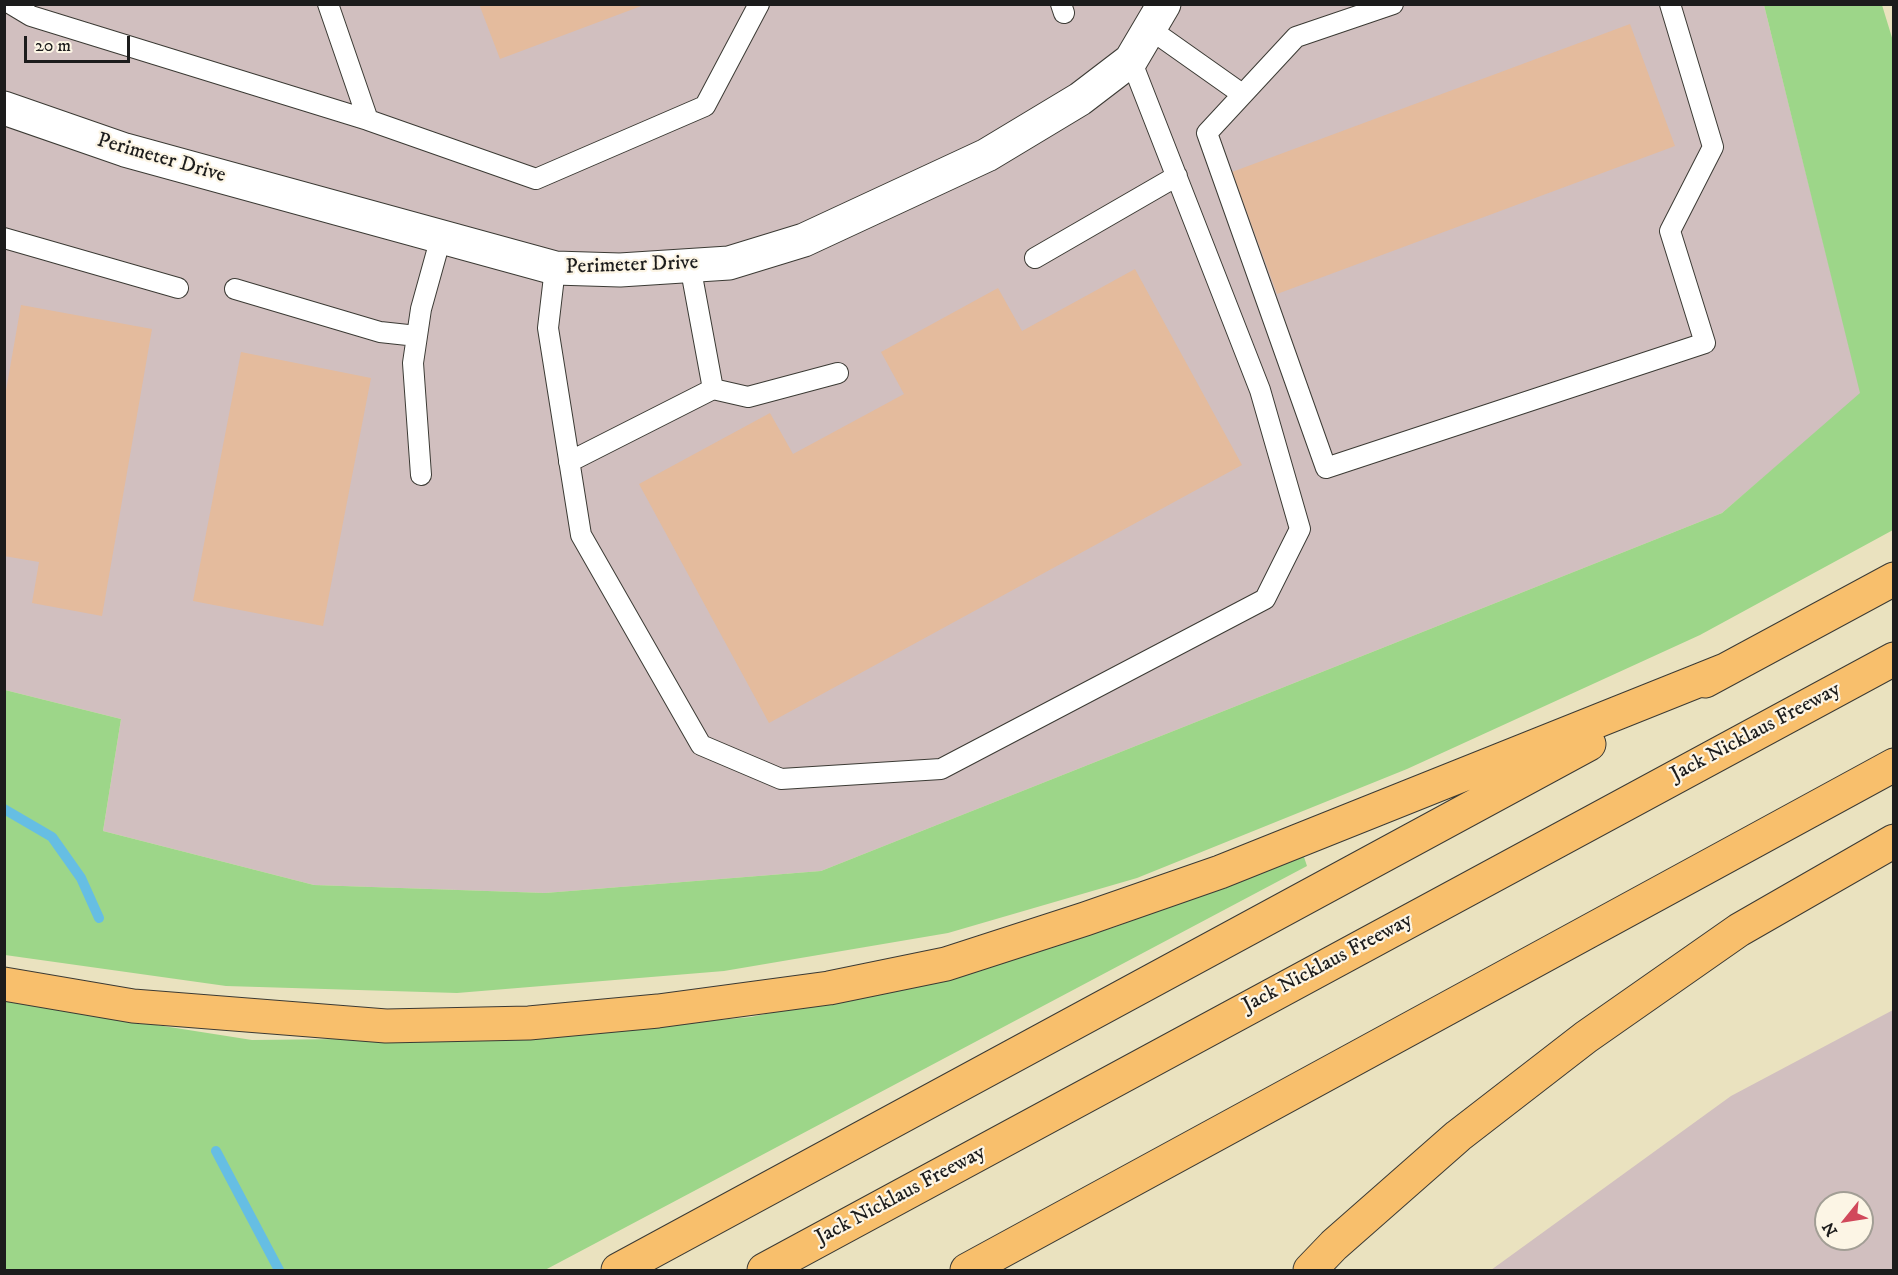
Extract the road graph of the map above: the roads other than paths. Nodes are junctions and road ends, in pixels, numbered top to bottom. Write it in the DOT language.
graph roads {
  1 [pos="11,4"];
  2 [pos="328,4"];
  3 [pos="759,4"];
  4 [pos="1393,4"];
  5 [pos="1670,4"];
  6 [pos="1157,17"];
  7 [pos="1131,60"];
  8 [pos="1242,94"];
  9 [pos="4,108"];
  10 [pos="368,120"];
  11 [pos="1177,176"];
  12 [pos="441,237"];
  13 [pos="4,238"];
  14 [pos="1035,258"];
  15 [pos="690,265"];
  16 [pos="555,268"];
  17 [pos="178,288"];
  18 [pos="235,289"];
  19 [pos="417,336"];
  20 [pos="838,373"];
  21 [pos="713,389"];
  22 [pos="569,462"];
  23 [pos="421,475"];
  24 [pos="1893,579"];
  25 [pos="1893,659"];
  26 [pos="1725,670"];
  27 [pos="1893,765"];
  28 [pos="1893,842"];
  29 [pos="4,984"];
  30 [pos="618,1270"];
  31 [pos="764,1270"];
  32 [pos="967,1270"];
  33 [pos="1310,1270"];
  1 -- 10 [label="lane"];
  2 -- 10 [label="lane"];
  3 -- 10 [label="lane"];
  4 -- 8 [label="lane"];
  5 -- 8 [label="lane"];
  6 -- 7 [label="street, Perimeter Drive"];
  6 -- 8 [label="lane"];
  7 -- 11 [label="lane"];
  7 -- 15 [label="street, Perimeter Drive"];
  9 -- 12 [label="street, Perimeter Drive"];
  11 -- 14 [label="lane"];
  11 -- 22 [label="lane"];
  12 -- 16 [label="street, Perimeter Drive"];
  12 -- 19 [label="lane"];
  13 -- 17 [label="lane"];
  15 -- 16 [label="street, Perimeter Drive"];
  15 -- 21 [label="lane"];
  16 -- 22 [label="lane"];
  18 -- 19 [label="lane"];
  19 -- 23 [label="lane"];
  20 -- 21 [label="lane"];
  21 -- 22 [label="lane"];
  24 -- 26 [label="highway"];
  25 -- 31 [label="highway, Jack Nicklaus Freeway"];
  26 -- 29 [label="highway"];
  26 -- 30 [label="highway"];
  27 -- 32 [label="highway"];
  28 -- 33 [label="highway"];
}
